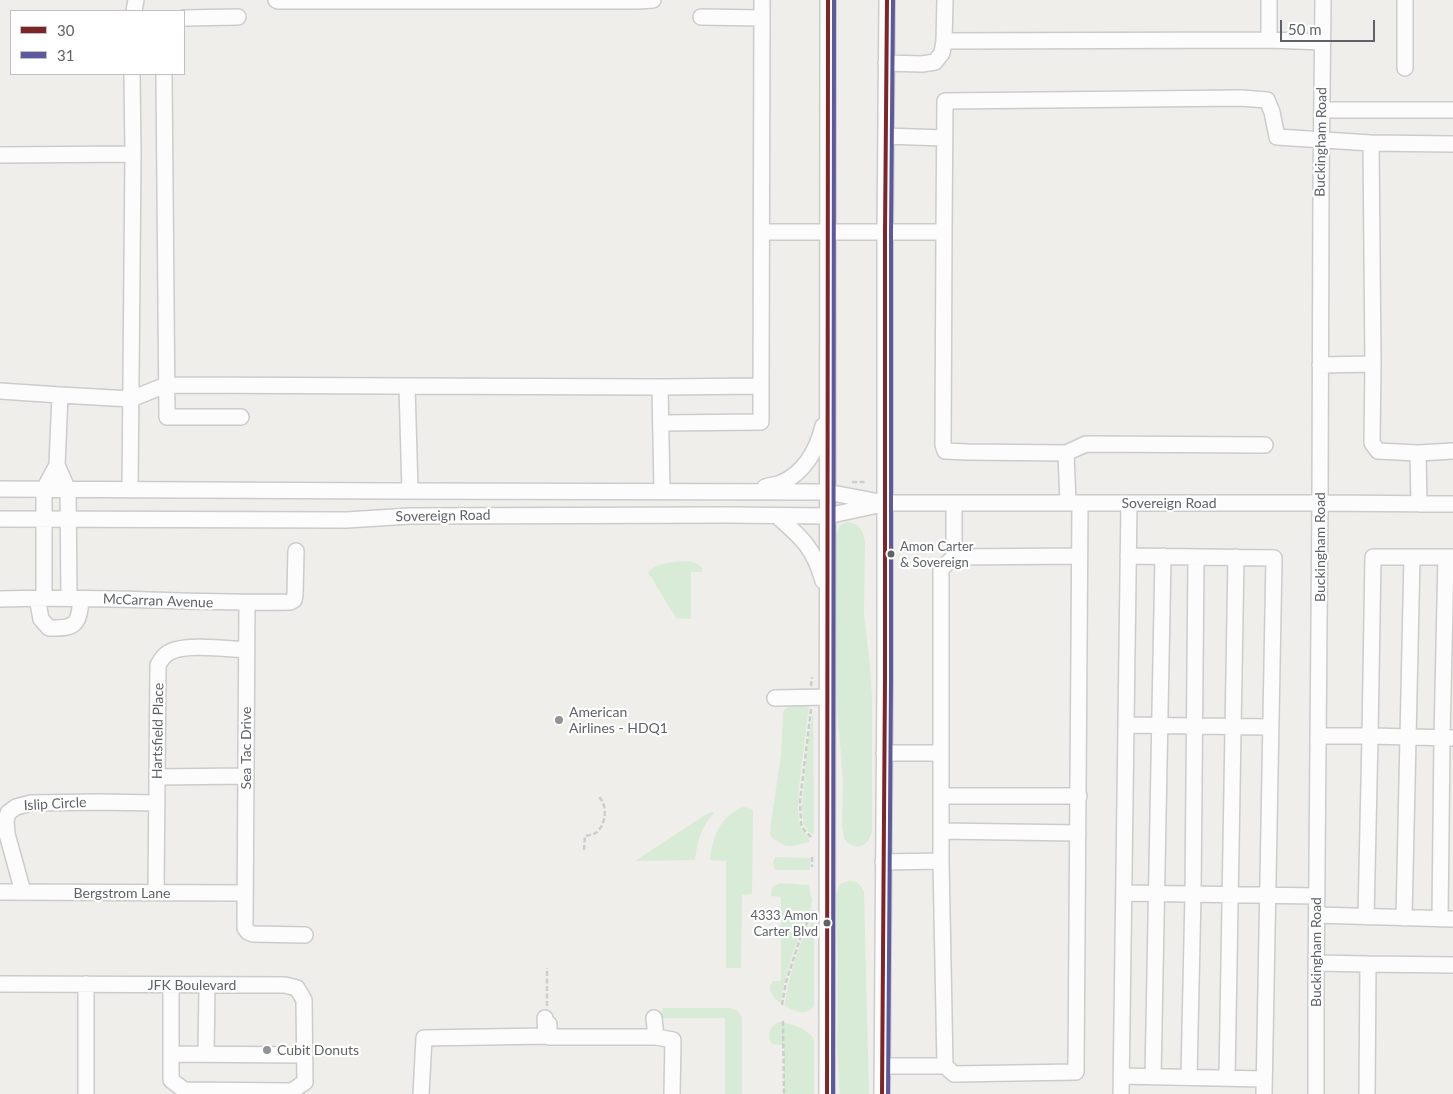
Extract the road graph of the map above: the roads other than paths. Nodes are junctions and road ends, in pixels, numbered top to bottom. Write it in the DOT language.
graph roads {
  1 [pos="276,0"];
  2 [pos="653,0"];
  3 [pos="762,0"];
  4 [pos="828,0"];
  5 [pos="887,0"];
  6 [pos="945,0"];
  7 [pos="1269,0"];
  8 [pos="1323,0"];
  9 [pos="1405,0"];
  10 [pos="238,17"];
  11 [pos="701,17"];
  12 [pos="185,18"];
  13 [pos="762,18"];
  14 [pos="1269,40"];
  15 [pos="944,41"];
  16 [pos="1323,42"];
  17 [pos="886,63"];
  18 [pos="1405,68"];
  19 [pos="132,75"];
  20 [pos="164,75"];
  21 [pos="1322,110"];
  22 [pos="1453,110"];
  23 [pos="886,136"];
  24 [pos="944,138"];
  25 [pos="1322,140"];
  26 [pos="1372,143"];
  27 [pos="1453,144"];
  28 [pos="133,154"];
  29 [pos="0,155"];
  30 [pos="762,232"];
  31 [pos="827,232"];
  32 [pos="885,232"];
  33 [pos="944,232"];
  34 [pos="1373,364"];
  35 [pos="1320,366"];
  36 [pos="166,385"];
  37 [pos="407,386"];
  38 [pos="762,386"];
  39 [pos="660,387"];
  40 [pos="0,391"];
  41 [pos="60,395"];
  42 [pos="131,399"];
  43 [pos="827,410"];
  44 [pos="241,417"];
  45 [pos="661,423"];
  46 [pos="1265,445"];
  47 [pos="1453,451"];
  48 [pos="1066,453"];
  49 [pos="1418,453"];
  50 [pos="57,465"];
  51 [pos="0,489"];
  52 [pos="44,489"];
  53 [pos="68,490"];
  54 [pos="130,490"];
  55 [pos="410,491"];
  56 [pos="662,491"];
  57 [pos="715,491"];
  58 [pos="827,492"];
  59 [pos="885,503"];
  60 [pos="954,503"];
  61 [pos="1074,503"];
  62 [pos="1129,503"];
  63 [pos="1320,503"];
  64 [pos="1419,504"];
  65 [pos="1453,504"];
  66 [pos="777,516"];
  67 [pos="827,516"];
  68 [pos="0,519"];
  69 [pos="69,519"];
  70 [pos="44,520"];
  71 [pos="296,551"];
  72 [pos="954,556"];
  73 [pos="1079,556"];
  74 [pos="1128,556"];
  75 [pos="1163,556"];
  76 [pos="1196,556"];
  77 [pos="1236,557"];
  78 [pos="1412,557"];
  79 [pos="1450,557"];
  80 [pos="827,596"];
  81 [pos="41,598"];
  82 [pos="75,598"];
  83 [pos="0,599"];
  84 [pos="247,603"];
  85 [pos="246,650"];
  86 [pos="827,696"];
  87 [pos="775,698"];
  88 [pos="1126,725"];
  89 [pos="1160,726"];
  90 [pos="1194,726"];
  91 [pos="1233,726"];
  92 [pos="1270,727"];
  93 [pos="1318,736"];
  94 [pos="1370,736"];
  95 [pos="1407,737"];
  96 [pos="1447,738"];
  97 [pos="884,753"];
  98 [pos="940,753"];
  99 [pos="245,776"];
  100 [pos="157,777"];
  101 [pos="941,796"];
  102 [pos="1078,796"];
  103 [pos="157,803"];
  104 [pos="941,831"];
  105 [pos="1078,833"];
  106 [pos="941,861"];
  107 [pos="883,862"];
  108 [pos="0,892"];
  109 [pos="23,892"];
  110 [pos="156,893"];
  111 [pos="244,893"];
  112 [pos="1124,893"];
  113 [pos="1157,894"];
  114 [pos="1193,894"];
  115 [pos="1231,894"];
  116 [pos="1268,895"];
  117 [pos="1317,896"];
  118 [pos="1316,915"];
  119 [pos="1366,916"];
  120 [pos="1404,918"];
  121 [pos="1446,919"];
  122 [pos="304,935"];
  123 [pos="1316,962"];
  124 [pos="1368,964"];
  125 [pos="1453,965"];
  126 [pos="0,984"];
  127 [pos="86,984"];
  128 [pos="171,985"];
  129 [pos="207,985"];
  130 [pos="654,1018"];
  131 [pos="656,1037"];
  132 [pos="171,1054"];
  133 [pos="206,1054"];
  134 [pos="305,1055"];
  135 [pos="883,1066"];
  136 [pos="945,1066"];
  137 [pos="1121,1076"];
  138 [pos="1154,1077"];
  139 [pos="1190,1077"];
  140 [pos="1227,1078"];
  141 [pos="1264,1086"];
  142 [pos="86,1094"];
  143 [pos="421,1094"];
  144 [pos="672,1094"];
  145 [pos="827,1094"];
  146 [pos="882,1094"];
  147 [pos="1121,1094"];
  148 [pos="1316,1094"];
  149 [pos="1367,1094"];
  1 -- 2 [label="street"];
  3 -- 13 [label="street"];
  4 -- 31 [label="street"];
  5 -- 17 [label="street"];
  6 -- 15 [label="street"];
  7 -- 14 [label="street"];
  8 -- 16 [label="street, Buckingham Road"];
  9 -- 18 [label="street"];
  10 -- 12 [label="street"];
  11 -- 13 [label="street"];
  13 -- 30 [label="street"];
  14 -- 15 [label="street"];
  14 -- 16 [label="street"];
  15 -- 17 [label="street"];
  16 -- 21 [label="street, Buckingham Road"];
  17 -- 23 [label="street"];
  19 -- 28 [label="street"];
  20 -- 36 [label="street"];
  21 -- 22 [label="street"];
  21 -- 25 [label="street, Buckingham Road"];
  23 -- 24 [label="street"];
  23 -- 32 [label="street"];
  24 -- 25 [label="street"];
  24 -- 33 [label="street"];
  25 -- 26 [label="street"];
  25 -- 35 [label="street, Buckingham Road"];
  26 -- 27 [label="street"];
  26 -- 34 [label="street"];
  28 -- 29 [label="street"];
  28 -- 42 [label="street"];
  30 -- 31 [label="street"];
  30 -- 38 [label="street"];
  31 -- 32 [label="street"];
  31 -- 43 [label="street"];
  32 -- 33 [label="street"];
  32 -- 59 [label="street"];
  33 -- 48 [label="street"];
  34 -- 35 [label="street"];
  34 -- 49 [label="street"];
  35 -- 63 [label="street, Buckingham Road"];
  36 -- 37 [label="street"];
  36 -- 42 [label="street"];
  36 -- 44 [label="street"];
  37 -- 39 [label="street"];
  37 -- 55 [label="street"];
  38 -- 39 [label="street"];
  38 -- 45 [label="street"];
  39 -- 45 [label="street"];
  40 -- 41 [label="street"];
  41 -- 42 [label="street"];
  41 -- 50 [label="street"];
  42 -- 54 [label="street"];
  43 -- 57 [label="street"];
  43 -- 58 [label="street"];
  45 -- 56 [label="street"];
  46 -- 48 [label="street"];
  47 -- 49 [label="street"];
  48 -- 61 [label="street"];
  49 -- 64 [label="street"];
  50 -- 52 [label="street"];
  50 -- 53 [label="street"];
  51 -- 52 [label="street, Sovereign Road"];
  52 -- 53 [label="street, Sovereign Road"];
  52 -- 70 [label="street"];
  53 -- 54 [label="street, Sovereign Road"];
  53 -- 69 [label="street"];
  54 -- 55 [label="street, Sovereign Road"];
  55 -- 56 [label="street, Sovereign Road"];
  56 -- 57 [label="street, Sovereign Road"];
  57 -- 58 [label="street, Sovereign Road"];
  58 -- 59 [label="street, Sovereign Road"];
  58 -- 67 [label="street"];
  59 -- 60 [label="street, Sovereign Road"];
  59 -- 67 [label="street, Sovereign Road"];
  59 -- 97 [label="street"];
  60 -- 61 [label="street, Sovereign Road"];
  60 -- 72 [label="street"];
  61 -- 62 [label="street, Sovereign Road"];
  61 -- 73 [label="street"];
  62 -- 63 [label="street, Sovereign Road"];
  62 -- 74 [label="street"];
  63 -- 64 [label="street, Sovereign Road"];
  63 -- 93 [label="street, Buckingham Road"];
  64 -- 65 [label="street, Sovereign Road"];
  66 -- 67 [label="street, Sovereign Road"];
  66 -- 69 [label="street, Sovereign Road"];
  66 -- 80 [label="street"];
  67 -- 80 [label="street"];
  68 -- 70 [label="street, Sovereign Road"];
  69 -- 70 [label="street, Sovereign Road"];
  69 -- 82 [label="street"];
  70 -- 81 [label="street"];
  71 -- 84 [label="street, McCarran Avenue"];
  72 -- 73 [label="street"];
  72 -- 98 [label="street"];
  73 -- 102 [label="street"];
  74 -- 75 [label="street"];
  74 -- 88 [label="street"];
  75 -- 76 [label="street"];
  75 -- 89 [label="street"];
  76 -- 77 [label="street"];
  76 -- 90 [label="street"];
  77 -- 91 [label="street"];
  77 -- 92 [label="street"];
  78 -- 79 [label="street"];
  78 -- 94 [label="street"];
  78 -- 95 [label="street"];
  79 -- 96 [label="street"];
  80 -- 86 [label="street"];
  81 -- 82 [label="street, McCarran Avenue"];
  81 -- 82 [label="street"];
  81 -- 83 [label="street, McCarran Avenue"];
  82 -- 84 [label="street, McCarran Avenue"];
  84 -- 85 [label="street, Sea Tac Drive"];
  85 -- 99 [label="street, Sea Tac Drive"];
  85 -- 100 [label="street, Hartsfield Place"];
  86 -- 87 [label="street"];
  86 -- 145 [label="street"];
  88 -- 89 [label="street"];
  88 -- 112 [label="street"];
  89 -- 90 [label="street"];
  89 -- 113 [label="street"];
  90 -- 91 [label="street"];
  90 -- 114 [label="street"];
  91 -- 92 [label="street"];
  91 -- 115 [label="street"];
  92 -- 116 [label="street"];
  93 -- 94 [label="street"];
  93 -- 117 [label="street, Buckingham Road"];
  94 -- 95 [label="street"];
  94 -- 119 [label="street"];
  95 -- 96 [label="street"];
  95 -- 120 [label="street"];
  96 -- 121 [label="street"];
  97 -- 98 [label="street"];
  97 -- 107 [label="street"];
  98 -- 101 [label="street"];
  99 -- 100 [label="street"];
  99 -- 111 [label="street, Sea Tac Drive"];
  100 -- 103 [label="street, Hartsfield Place"];
  101 -- 102 [label="street"];
  101 -- 104 [label="street"];
  102 -- 105 [label="street"];
  103 -- 109 [label="street, Islip Circle"];
  103 -- 110 [label="street, Hartsfield Place"];
  104 -- 105 [label="street"];
  104 -- 106 [label="street"];
  105 -- 136 [label="street"];
  106 -- 107 [label="street"];
  106 -- 136 [label="street"];
  107 -- 135 [label="street"];
  108 -- 109 [label="street, Bergstrom Lane"];
  109 -- 110 [label="street, Bergstrom Lane"];
  110 -- 111 [label="street, Bergstrom Lane"];
  111 -- 122 [label="street, Sea Tac Drive"];
  112 -- 113 [label="street"];
  112 -- 137 [label="street"];
  113 -- 114 [label="street"];
  113 -- 138 [label="street"];
  114 -- 115 [label="street"];
  114 -- 139 [label="street"];
  115 -- 116 [label="street"];
  115 -- 140 [label="street"];
  116 -- 117 [label="street"];
  116 -- 141 [label="street"];
  117 -- 118 [label="street, Buckingham Road"];
  118 -- 119 [label="street"];
  118 -- 123 [label="street, Buckingham Road"];
  119 -- 120 [label="street"];
  120 -- 121 [label="street"];
  123 -- 124 [label="street"];
  123 -- 148 [label="street, Buckingham Road"];
  124 -- 125 [label="street"];
  124 -- 149 [label="street"];
  126 -- 127 [label="street, JFK Boulevard"];
  127 -- 128 [label="street, JFK Boulevard"];
  127 -- 142 [label="street"];
  128 -- 129 [label="street, JFK Boulevard"];
  128 -- 132 [label="street"];
  129 -- 133 [label="street"];
  129 -- 134 [label="street, JFK Boulevard"];
  130 -- 131 [label="street"];
  131 -- 143 [label="street"];
  131 -- 144 [label="street"];
  132 -- 133 [label="street"];
  132 -- 134 [label="street"];
  133 -- 134 [label="street"];
  135 -- 136 [label="street"];
  135 -- 146 [label="street"];
  137 -- 138 [label="street"];
  137 -- 147 [label="street"];
  138 -- 139 [label="street"];
  139 -- 140 [label="street"];
  140 -- 141 [label="street"];
}
